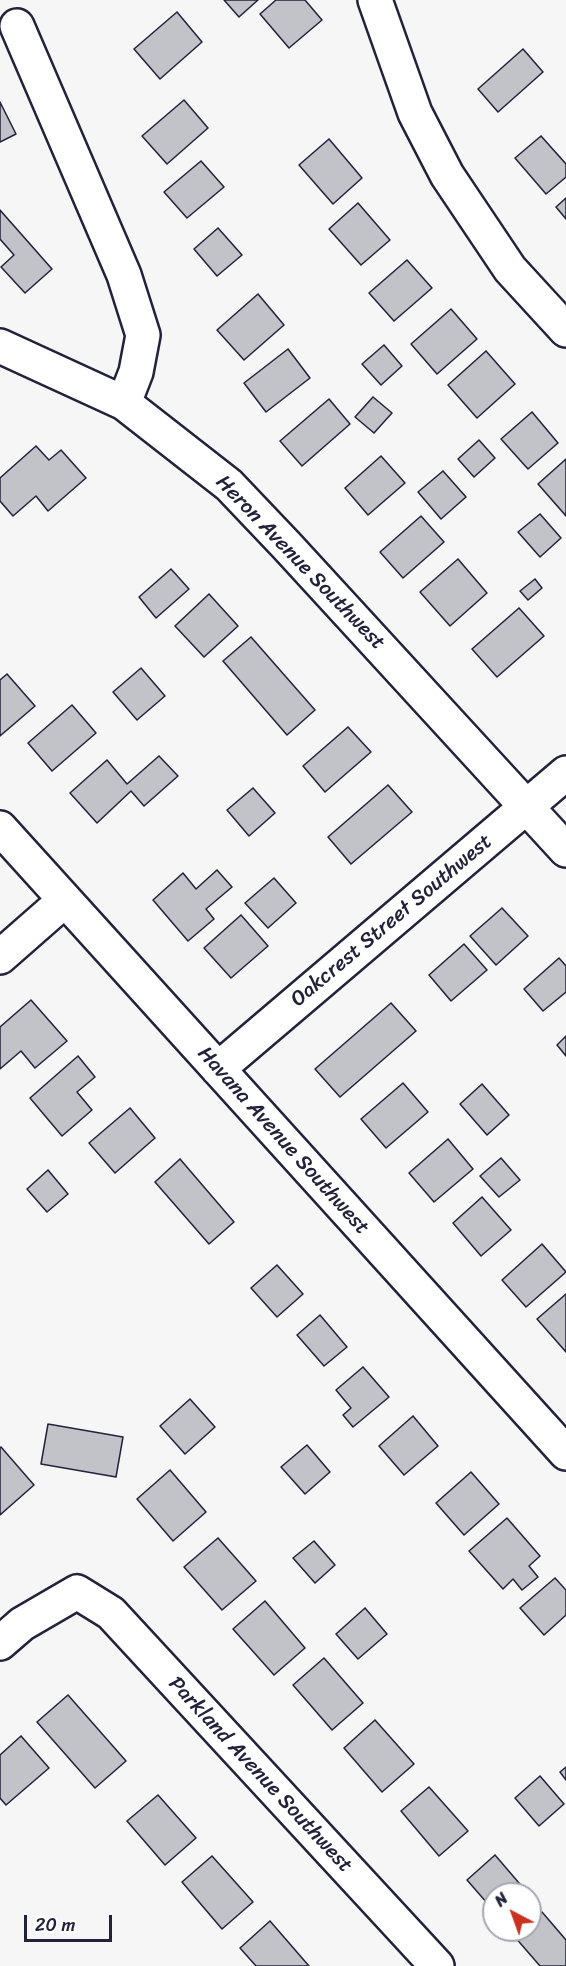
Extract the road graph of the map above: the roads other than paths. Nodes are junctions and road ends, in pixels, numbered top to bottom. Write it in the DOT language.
graph roads {
  1 [pos="375,0"];
  2 [pos="18,26"];
  3 [pos="566,330"];
  4 [pos="0,346"];
  5 [pos="124,403"];
  6 [pos="566,773"];
  7 [pos="527,807"];
  8 [pos="0,828"];
  9 [pos="566,850"];
  10 [pos="66,900"];
  11 [pos="0,957"];
  12 [pos="218,1069"];
  13 [pos="566,1453"];
  14 [pos="0,1643"];
  15 [pos="437,1966"];
  1 -- 3 [label="street"];
  2 -- 5 [label="street"];
  4 -- 5 [label="street, Heron Avenue Southwest"];
  5 -- 7 [label="street, Heron Avenue Southwest"];
  6 -- 7 [label="street, Oakcrest Street Southwest"];
  7 -- 9 [label="street, Heron Avenue Southwest"];
  7 -- 12 [label="street, Oakcrest Street Southwest"];
  8 -- 10 [label="street, Havana Avenue Southwest"];
  10 -- 11 [label="street"];
  10 -- 12 [label="street, Havana Avenue Southwest"];
  12 -- 13 [label="street, Havana Avenue Southwest"];
  14 -- 15 [label="street, Parkland Avenue Southwest"];
}
